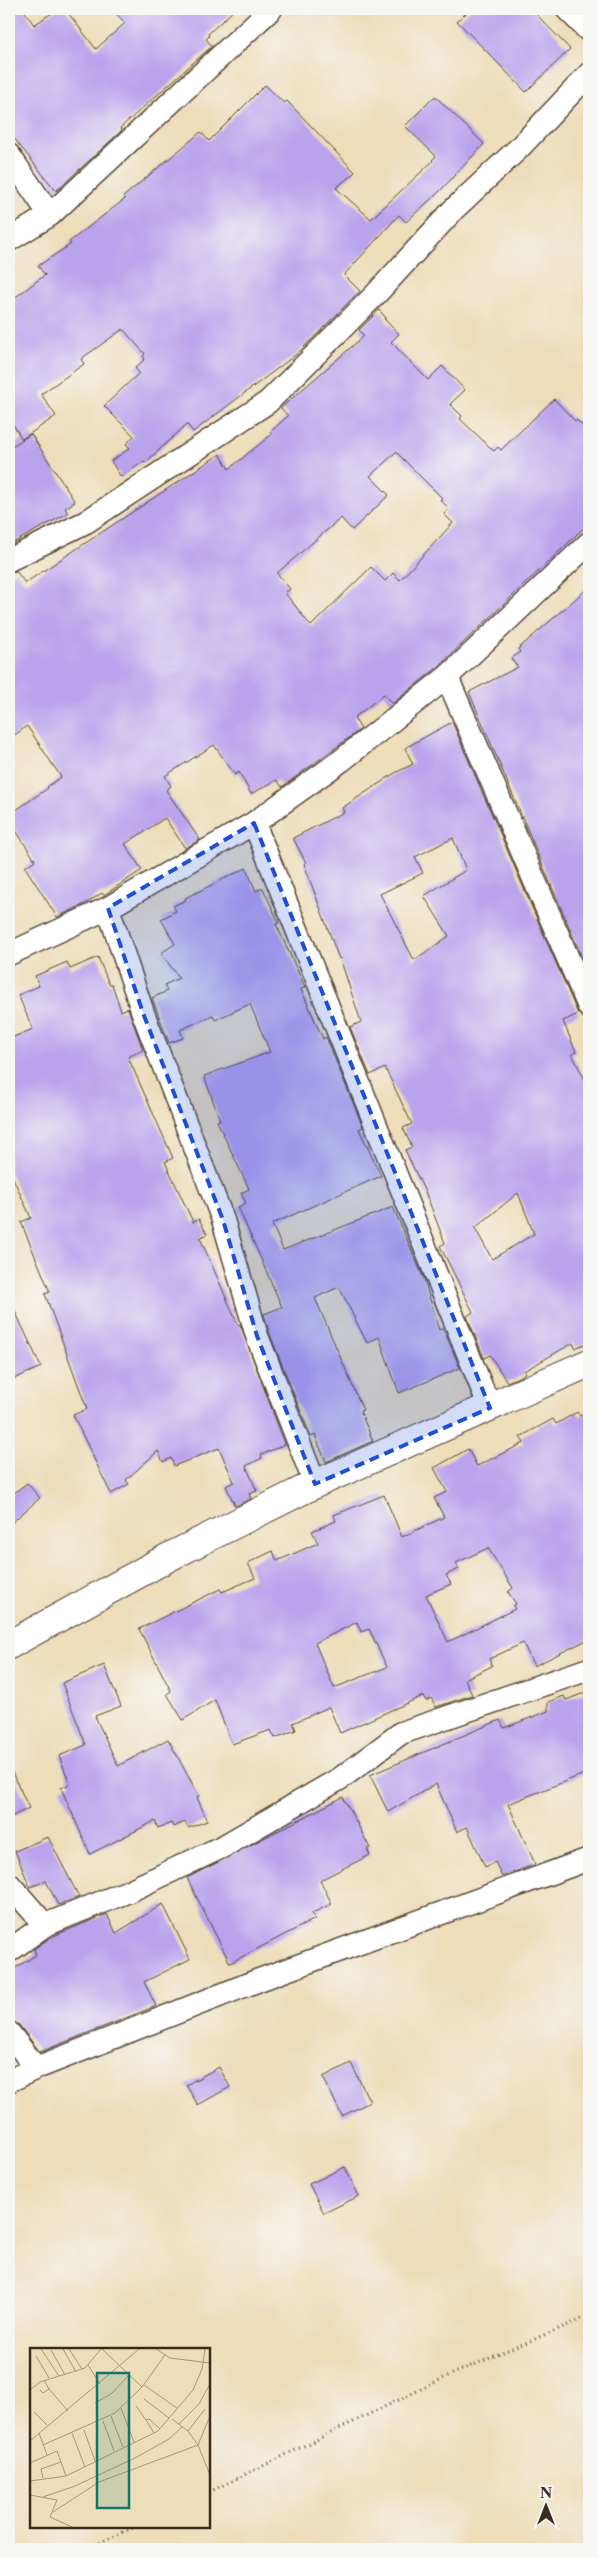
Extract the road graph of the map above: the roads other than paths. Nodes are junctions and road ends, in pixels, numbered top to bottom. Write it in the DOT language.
graph roads {
  1 [pos="271,9"];
  2 [pos="567,9"];
  3 [pos="589,31"];
  4 [pos="589,74"];
  5 [pos="9,155"];
  6 [pos="50,215"];
  7 [pos="9,240"];
  8 [pos="589,543"];
  9 [pos="9,560"];
  10 [pos="447,677"];
  11 [pos="254,823"];
  12 [pos="108,908"];
  13 [pos="9,954"];
  14 [pos="589,1007"];
  15 [pos="589,1363"];
  16 [pos="490,1408"];
  17 [pos="315,1484"];
  18 [pos="9,1645"];
  19 [pos="589,1669"];
  20 [pos="589,1859"];
  21 [pos="9,1884"];
  22 [pos="45,1925"];
  23 [pos="9,1951"];
  24 [pos="9,2033"];
  25 [pos="36,2068"];
  26 [pos="9,2081"];
  1 -- 6 [label="street"];
  2 -- 3 [label="street"];
  4 -- 9 [label="street"];
  5 -- 6 [label="street"];
  6 -- 7 [label="street"];
  8 -- 10 [label="street"];
  10 -- 11 [label="street"];
  10 -- 14 [label="street"];
  11 -- 12 [label="street"];
  11 -- 16 [label="street"];
  12 -- 13 [label="street"];
  12 -- 17 [label="street"];
  15 -- 16 [label="main road"];
  16 -- 17 [label="main road"];
  17 -- 18 [label="main road"];
  19 -- 22 [label="street"];
  20 -- 25 [label="street"];
  21 -- 22 [label="street"];
  22 -- 23 [label="street"];
  24 -- 25 [label="street"];
  25 -- 26 [label="street"];
}
